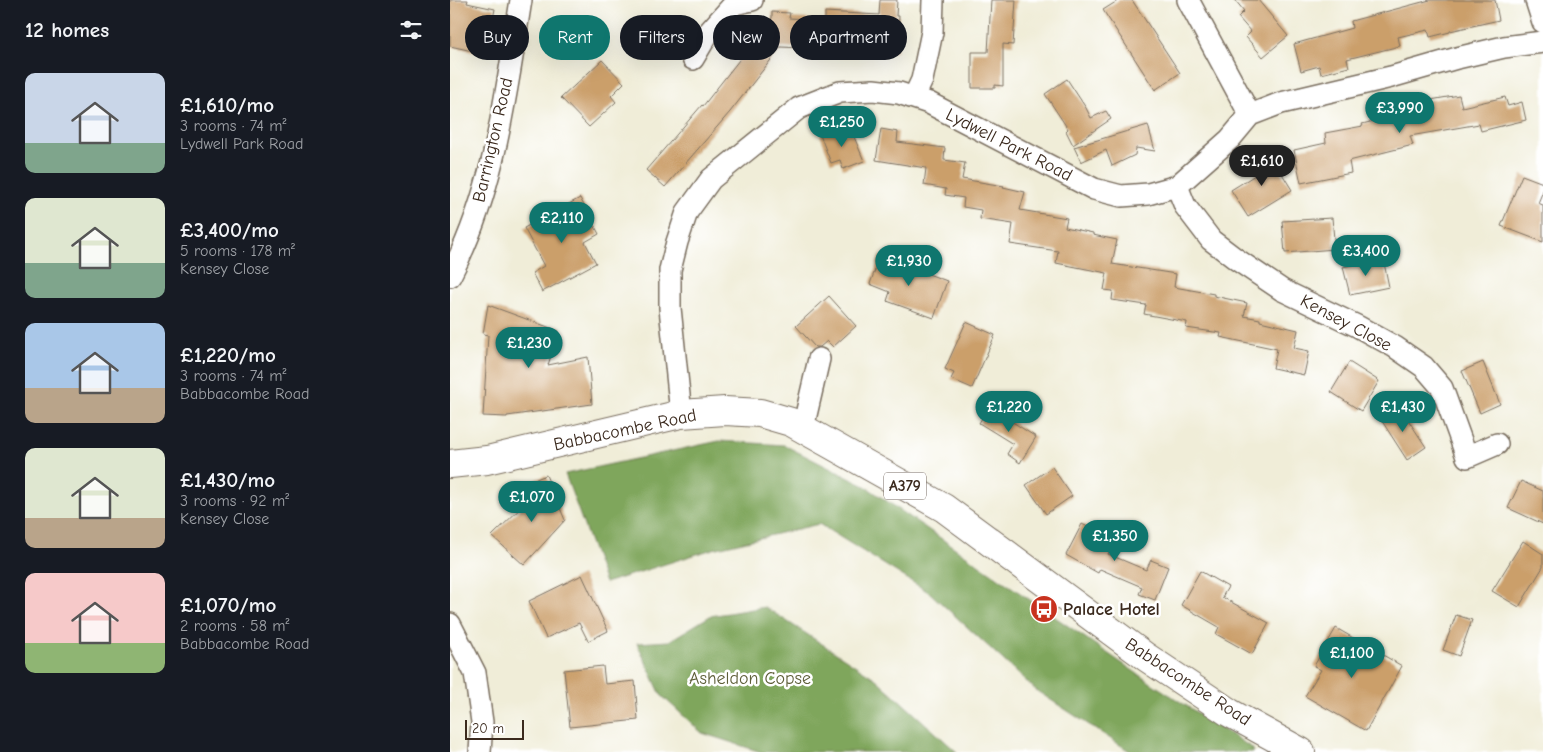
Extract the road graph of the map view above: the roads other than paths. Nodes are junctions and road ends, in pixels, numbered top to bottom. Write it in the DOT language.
graph roads {
  1 [pos="521,0"];
  2 [pos="752,0"];
  3 [pos="932,0"];
  4 [pos="1188,0"];
  5 [pos="1536,0"];
  6 [pos="1543,22"];
  7 [pos="1543,42"];
  8 [pos="703,43"];
  9 [pos="914,97"];
  10 [pos="1250,115"];
  11 [pos="1177,186"];
  12 [pos="450,276"];
  13 [pos="820,359"];
  14 [pos="681,414"];
  15 [pos="803,428"];
  16 [pos="1497,444"];
  17 [pos="450,464"];
  18 [pos="450,624"];
  19 [pos="480,752"];
  20 [pos="1302,752"];
  1 -- 12 [label="street, Barrington Road"];
  2 -- 8 [label="street"];
  3 -- 9 [label="street"];
  4 -- 10 [label="street"];
  5 -- 6 [label="street"];
  7 -- 10 [label="street, Lydwell Park Road"];
  9 -- 11 [label="street, Lydwell Park Road"];
  9 -- 14 [label="street, Lydwell Park Road"];
  10 -- 11 [label="street, Lydwell Park Road"];
  11 -- 16 [label="street, Kensey Close"];
  13 -- 15 [label="street"];
  14 -- 15 [label="main road, Babbacombe Road / A379"];
  14 -- 17 [label="main road, Babbacombe Road / A379"];
  15 -- 20 [label="main road, Babbacombe Road / A379"];
  18 -- 19 [label="street"];
}
